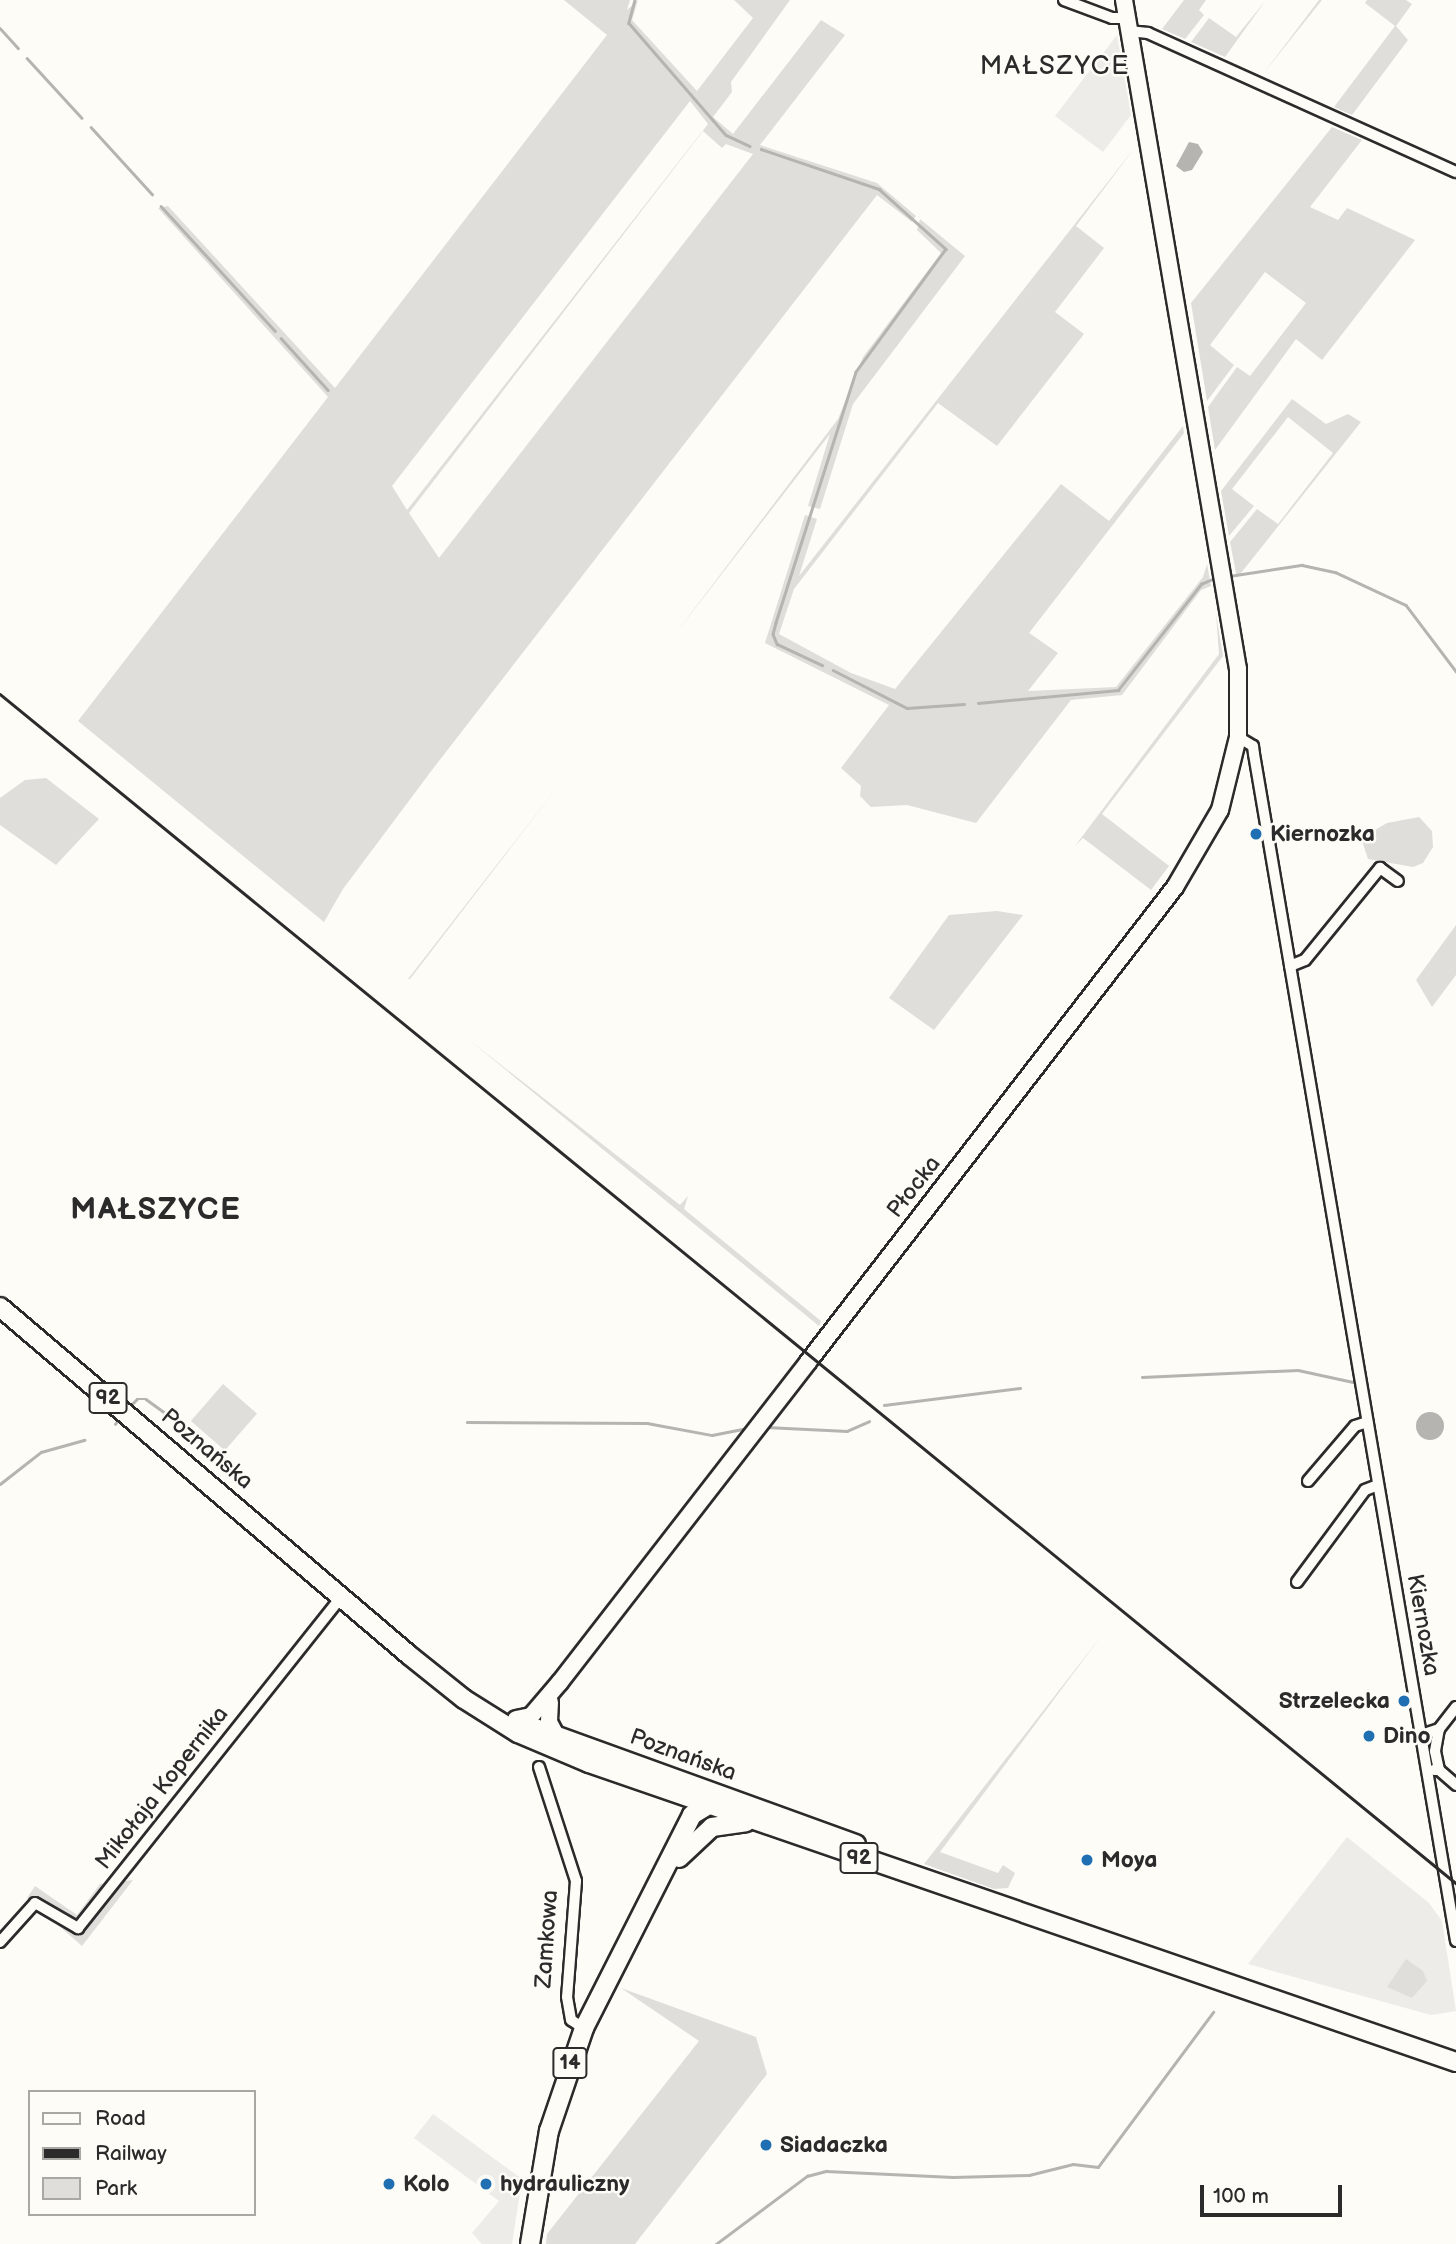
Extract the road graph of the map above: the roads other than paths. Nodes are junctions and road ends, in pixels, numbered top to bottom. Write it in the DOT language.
graph roads {
  1 [pos="1065,0"];
  2 [pos="1124,0"];
  3 [pos="1128,25"];
  4 [pos="1456,172"];
  5 [pos="1238,737"];
  6 [pos="1398,881"];
  7 [pos="1290,965"];
  8 [pos="0,1307"];
  9 [pos="1367,1422"];
  10 [pos="1308,1481"];
  11 [pos="1378,1485"];
  12 [pos="1297,1582"];
  13 [pos="343,1595"];
  14 [pos="560,1682"];
  15 [pos="551,1703"];
  16 [pos="1456,1707"];
  17 [pos="523,1725"];
  18 [pos="1440,1729"];
  19 [pos="556,1735"];
  20 [pos="1421,1735"];
  21 [pos="539,1767"];
  22 [pos="1433,1770"];
  23 [pos="647,1784"];
  24 [pos="693,1785"];
  25 [pos="1456,1785"];
  26 [pos="705,1804"];
  27 [pos="749,1804"];
  28 [pos="758,1822"];
  29 [pos="676,1855"];
  30 [pos="962,1889"];
  31 [pos="1456,1941"];
  32 [pos="0,1942"];
  33 [pos="584,2028"];
  34 [pos="1456,2062"];
  35 [pos="530,2244"];
  1 -- 3 [label="street"];
  2 -- 3 [label="main road, Płocka"];
  3 -- 4 [label="street"];
  3 -- 5 [label="main road, Płocka"];
  5 -- 7 [label="street, Kiernozka"];
  5 -- 14 [label="main road, Płocka"];
  6 -- 7 [label="street"];
  7 -- 9 [label="street, Kiernozka"];
  8 -- 13 [label="main road, Poznańska / 92"];
  9 -- 10 [label="street"];
  9 -- 11 [label="street, Kiernozka"];
  11 -- 12 [label="street"];
  11 -- 20 [label="street, Kiernozka"];
  13 -- 17 [label="main road, Poznańska / 92"];
  13 -- 32 [label="street, Mikołaja Kopernika"];
  14 -- 15 [label="main road, Płocka"];
  14 -- 17 [label="main road, Płocka"];
  15 -- 17 [label="main road, Płocka"];
  15 -- 19 [label="main road"];
  16 -- 18 [label="street"];
  17 -- 19 [label="main road, Poznańska / 92"];
  17 -- 23 [label="main road, Poznańska / 92"];
  18 -- 20 [label="street"];
  18 -- 22 [label="street"];
  19 -- 24 [label="main road, Poznańska / 92"];
  20 -- 22 [label="street, Kiernozka"];
  21 -- 33 [label="street, Zamkowa"];
  22 -- 25 [label="street"];
  22 -- 31 [label="street"];
  23 -- 26 [label="main road, Poznańska / 92"];
  23 -- 29 [label="main road, 14"];
  24 -- 26 [label="main road"];
  24 -- 27 [label="main road, Poznańska / 92"];
  26 -- 27 [label="main road, Poznańska"];
  26 -- 28 [label="main road, Poznańska / 92"];
  26 -- 29 [label="main road, 14"];
  27 -- 30 [label="main road, Poznańska / 92"];
  28 -- 29 [label="main road, 14"];
  28 -- 30 [label="main road, Poznańska / 92"];
  29 -- 33 [label="main road, 14"];
  30 -- 34 [label="main road, Poznańska / 92"];
  33 -- 35 [label="main road, 14"];
}
